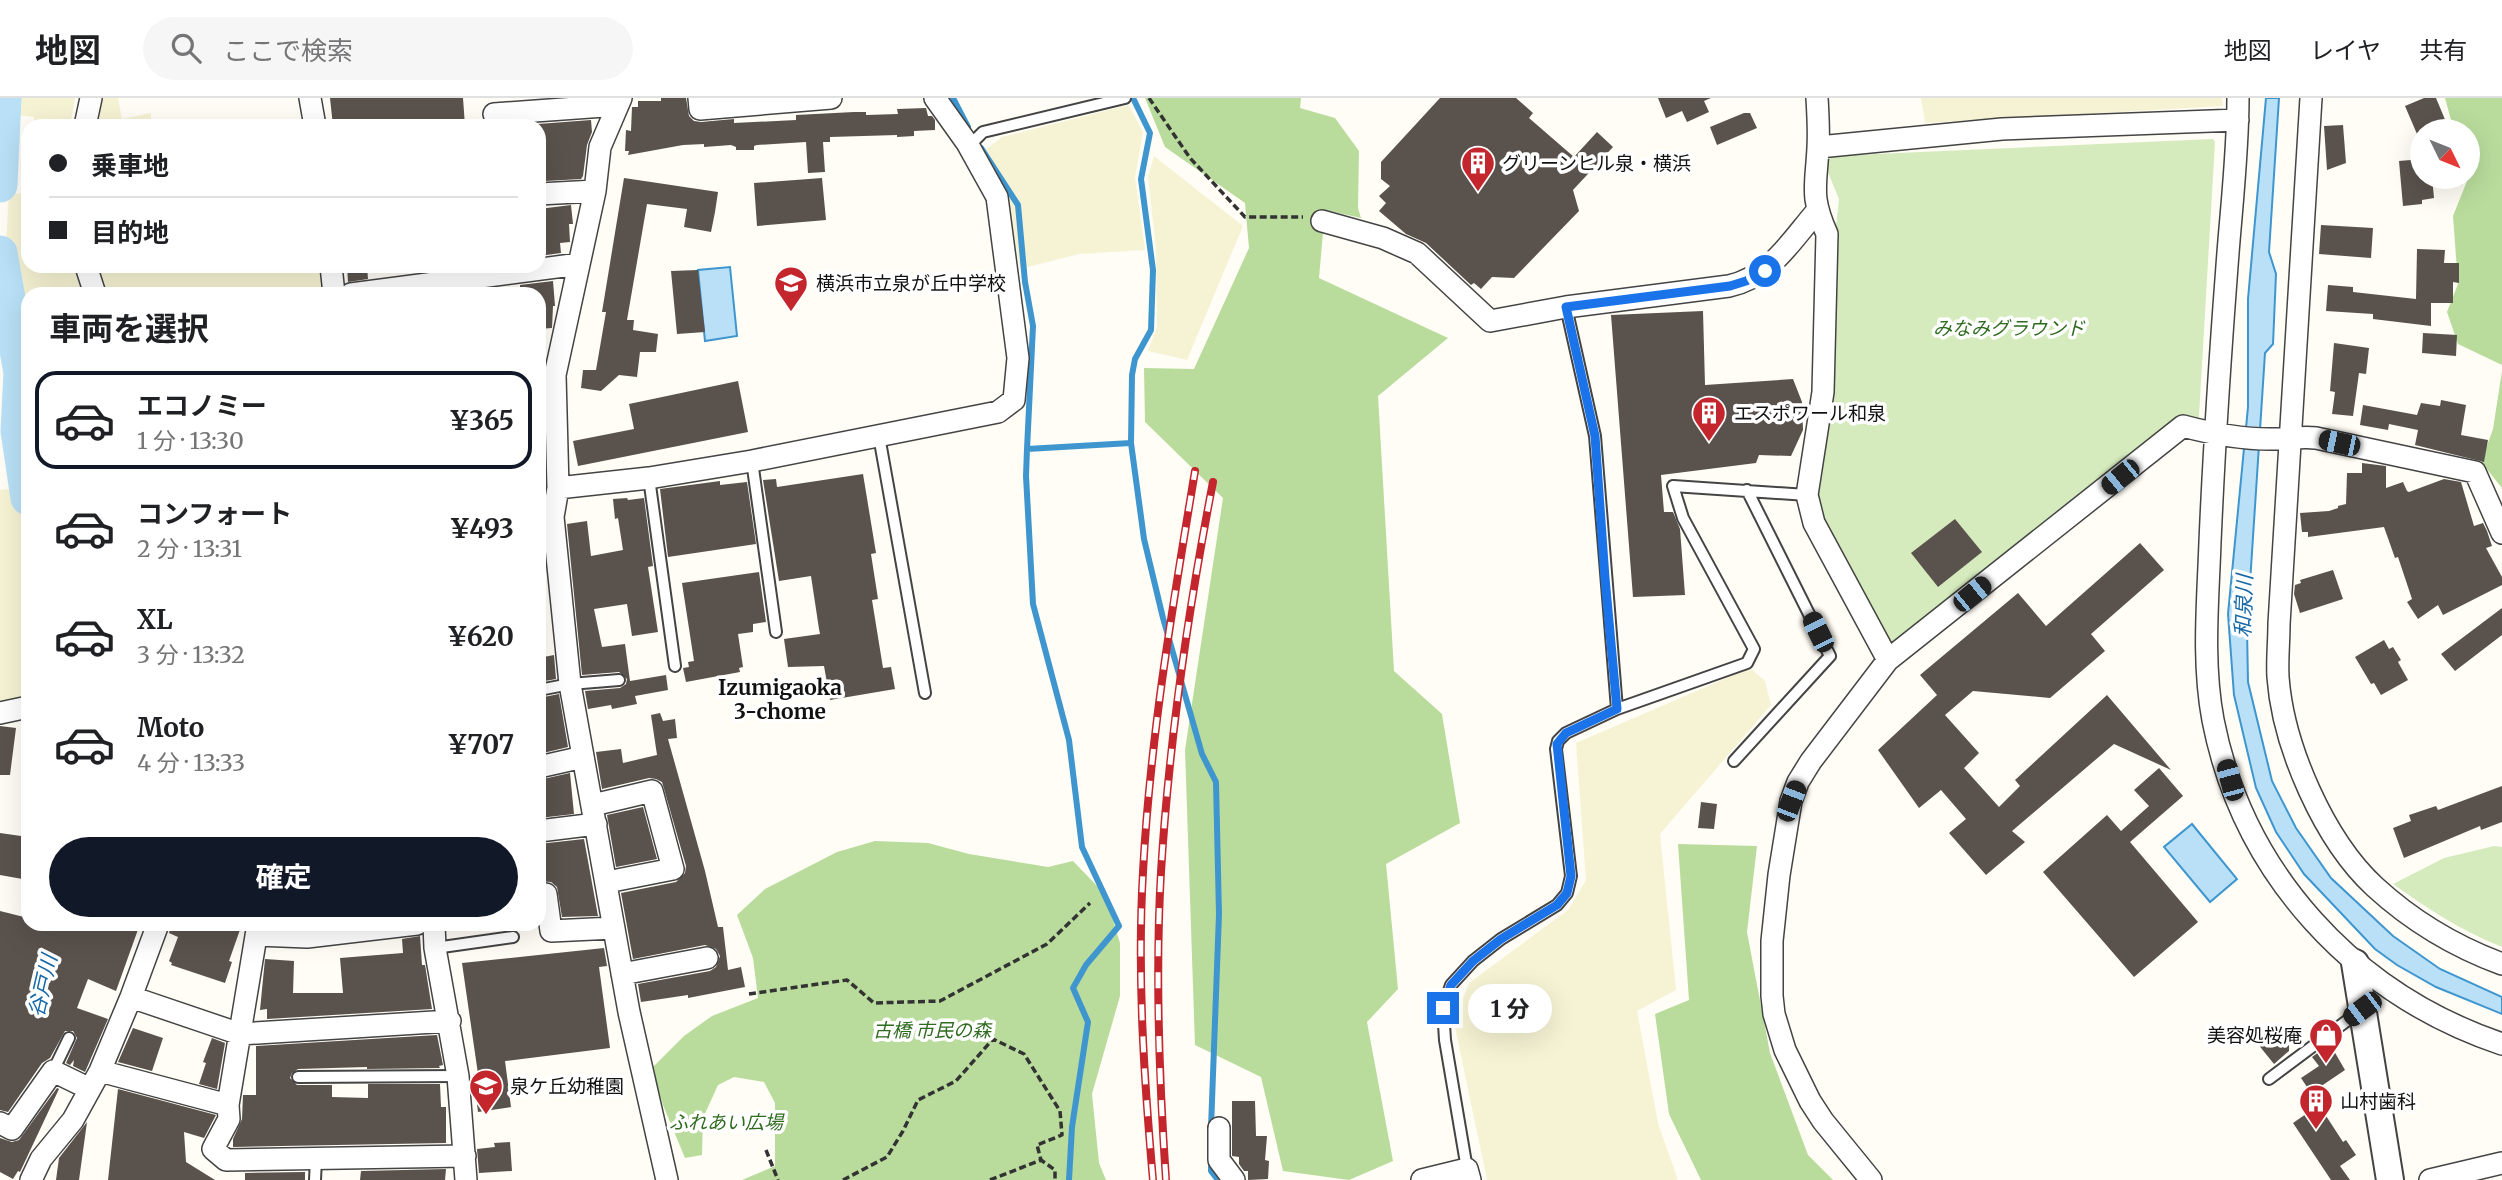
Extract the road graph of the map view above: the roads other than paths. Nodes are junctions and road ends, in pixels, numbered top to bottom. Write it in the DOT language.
graph roads {
  1 [pos="91,98"];
  2 [pos="310,98"];
  3 [pos="699,98"];
  4 [pos="831,98"];
  5 [pos="935,98"];
  6 [pos="1125,98"];
  7 [pos="1817,98"];
  8 [pos="2238,98"];
  9 [pos="2311,98"];
  10 [pos="783,100"];
  11 [pos="619,102"];
  12 [pos="494,110"];
  13 [pos="86,119"];
  14 [pos="314,119"];
  15 [pos="2238,120"];
  16 [pos="1819,146"];
  17 [pos="968,147"];
  18 [pos="595,191"];
  19 [pos="546,194"];
  20 [pos="1817,211"];
  21 [pos="1322,221"];
  22 [pos="579,264"];
  23 [pos="546,268"];
  24 [pos="511,273"];
  25 [pos="404,287"];
  26 [pos="1566,307"];
  27 [pos="547,376"];
  28 [pos="2222,435"];
  29 [pos="879,436"];
  30 [pos="2284,438"];
  31 [pos="752,461"];
  32 [pos="649,478"];
  33 [pos="558,488"];
  34 [pos="1747,490"];
  35 [pos="1807,495"];
  36 [pos="546,519"];
  37 [pos="2502,533"];
  38 [pos="776,632"];
  39 [pos="1888,660"];
  40 [pos="675,666"];
  41 [pos="619,680"];
  42 [pos="570,684"];
  43 [pos="546,689"];
  44 [pos="925,693"];
  45 [pos="21,708"];
  46 [pos="1617,709"];
  47 [pos="0,713"];
  48 [pos="583,757"];
  49 [pos="1734,761"];
  50 [pos="546,765"];
  51 [pos="595,814"];
  52 [pos="546,829"];
  53 [pos="607,882"];
  54 [pos="546,900"];
  55 [pos="614,928"];
  56 [pos="155,931"];
  57 [pos="257,931"];
  58 [pos="264,931"];
  59 [pos="358,931"];
  60 [pos="434,931"];
  61 [pos="513,937"];
  62 [pos="435,948"];
  63 [pos="706,958"];
  64 [pos="2355,963"];
  65 [pos="2502,964"];
  66 [pos="622,974"];
  67 [pos="131,997"];
  68 [pos="2362,1009"];
  69 [pos="450,1021"];
  70 [pos="240,1034"];
  71 [pos="69,1038"];
  72 [pos="2502,1044"];
  73 [pos="53,1071"];
  74 [pos="458,1076"];
  75 [pos="298,1077"];
  76 [pos="2269,1079"];
  77 [pos="95,1080"];
  78 [pos="228,1105"];
  79 [pos="0,1123"];
  80 [pos="1219,1128"];
  81 [pos="465,1156"];
  82 [pos="2502,1163"];
  83 [pos="315,1170"];
  84 [pos="1468,1174"];
  85 [pos="32,1180"];
  86 [pos="466,1180"];
  87 [pos="667,1180"];
  88 [pos="1234,1180"];
  89 [pos="1422,1180"];
  90 [pos="1871,1180"];
  91 [pos="2390,1180"];
  92 [pos="2430,1180"];
  1 -- 13 [label="street"];
  2 -- 14 [label="street"];
  3 -- 10 [label="street"];
  4 -- 10 [label="street"];
  5 -- 17 [label="street"];
  6 -- 17 [label="lane"];
  7 -- 16 [label="street"];
  8 -- 15 [label="street"];
  9 -- 30 [label="street"];
  11 -- 12 [label="street"];
  11 -- 18 [label="street"];
  15 -- 16 [label="street"];
  15 -- 28 [label="street"];
  16 -- 20 [label="street"];
  17 -- 29 [label="street"];
  18 -- 19 [label="street"];
  18 -- 22 [label="street"];
  20 -- 26 [label="street"];
  20 -- 35 [label="street"];
  21 -- 26 [label="street"];
  22 -- 23 [label="street"];
  22 -- 27 [label="street"];
  24 -- 25 [label="street"];
  26 -- 46 [label="lane"];
  27 -- 33 [label="street"];
  28 -- 30 [label="street"];
  28 -- 39 [label="street"];
  28 -- 64 [label="street"];
  29 -- 31 [label="street"];
  29 -- 44 [label="lane"];
  30 -- 37 [label="street"];
  30 -- 65 [label="street"];
  31 -- 32 [label="street"];
  31 -- 38 [label="lane"];
  32 -- 33 [label="street"];
  32 -- 40 [label="lane"];
  33 -- 36 [label="street"];
  34 -- 35 [label="lane"];
  34 -- 46 [label="lane"];
  34 -- 49 [label="lane"];
  35 -- 39 [label="street"];
  36 -- 42 [label="street"];
  39 -- 90 [label="street"];
  41 -- 42 [label="lane"];
  42 -- 43 [label="lane"];
  42 -- 48 [label="street"];
  45 -- 47 [label="street"];
  46 -- 84 [label="lane"];
  48 -- 50 [label="street"];
  48 -- 51 [label="street"];
  51 -- 52 [label="street"];
  51 -- 53 [label="street"];
  51 -- 53 [label="street"];
  53 -- 55 [label="street"];
  54 -- 55 [label="street"];
  55 -- 66 [label="street"];
  56 -- 67 [label="street"];
  57 -- 70 [label="street"];
  58 -- 59 [label="street"];
  60 -- 62 [label="street"];
  61 -- 62 [label="lane"];
  62 -- 69 [label="street"];
  63 -- 66 [label="street"];
  64 -- 68 [label="street"];
  64 -- 72 [label="street"];
  66 -- 87 [label="street"];
  67 -- 70 [label="street"];
  67 -- 77 [label="street"];
  68 -- 76 [label="lane"];
  68 -- 91 [label="street"];
  69 -- 70 [label="street"];
  69 -- 74 [label="street"];
  70 -- 78 [label="street"];
  71 -- 73 [label="lane"];
  73 -- 77 [label="street"];
  73 -- 79 [label="street"];
  74 -- 75 [label="lane"];
  74 -- 81 [label="street"];
  77 -- 78 [label="street"];
  77 -- 85 [label="street"];
  78 -- 83 [label="street"];
  80 -- 88 [label="street"];
  81 -- 83 [label="street"];
  81 -- 86 [label="street"];
  82 -- 92 [label="street"];
  84 -- 89 [label="street"];
}
